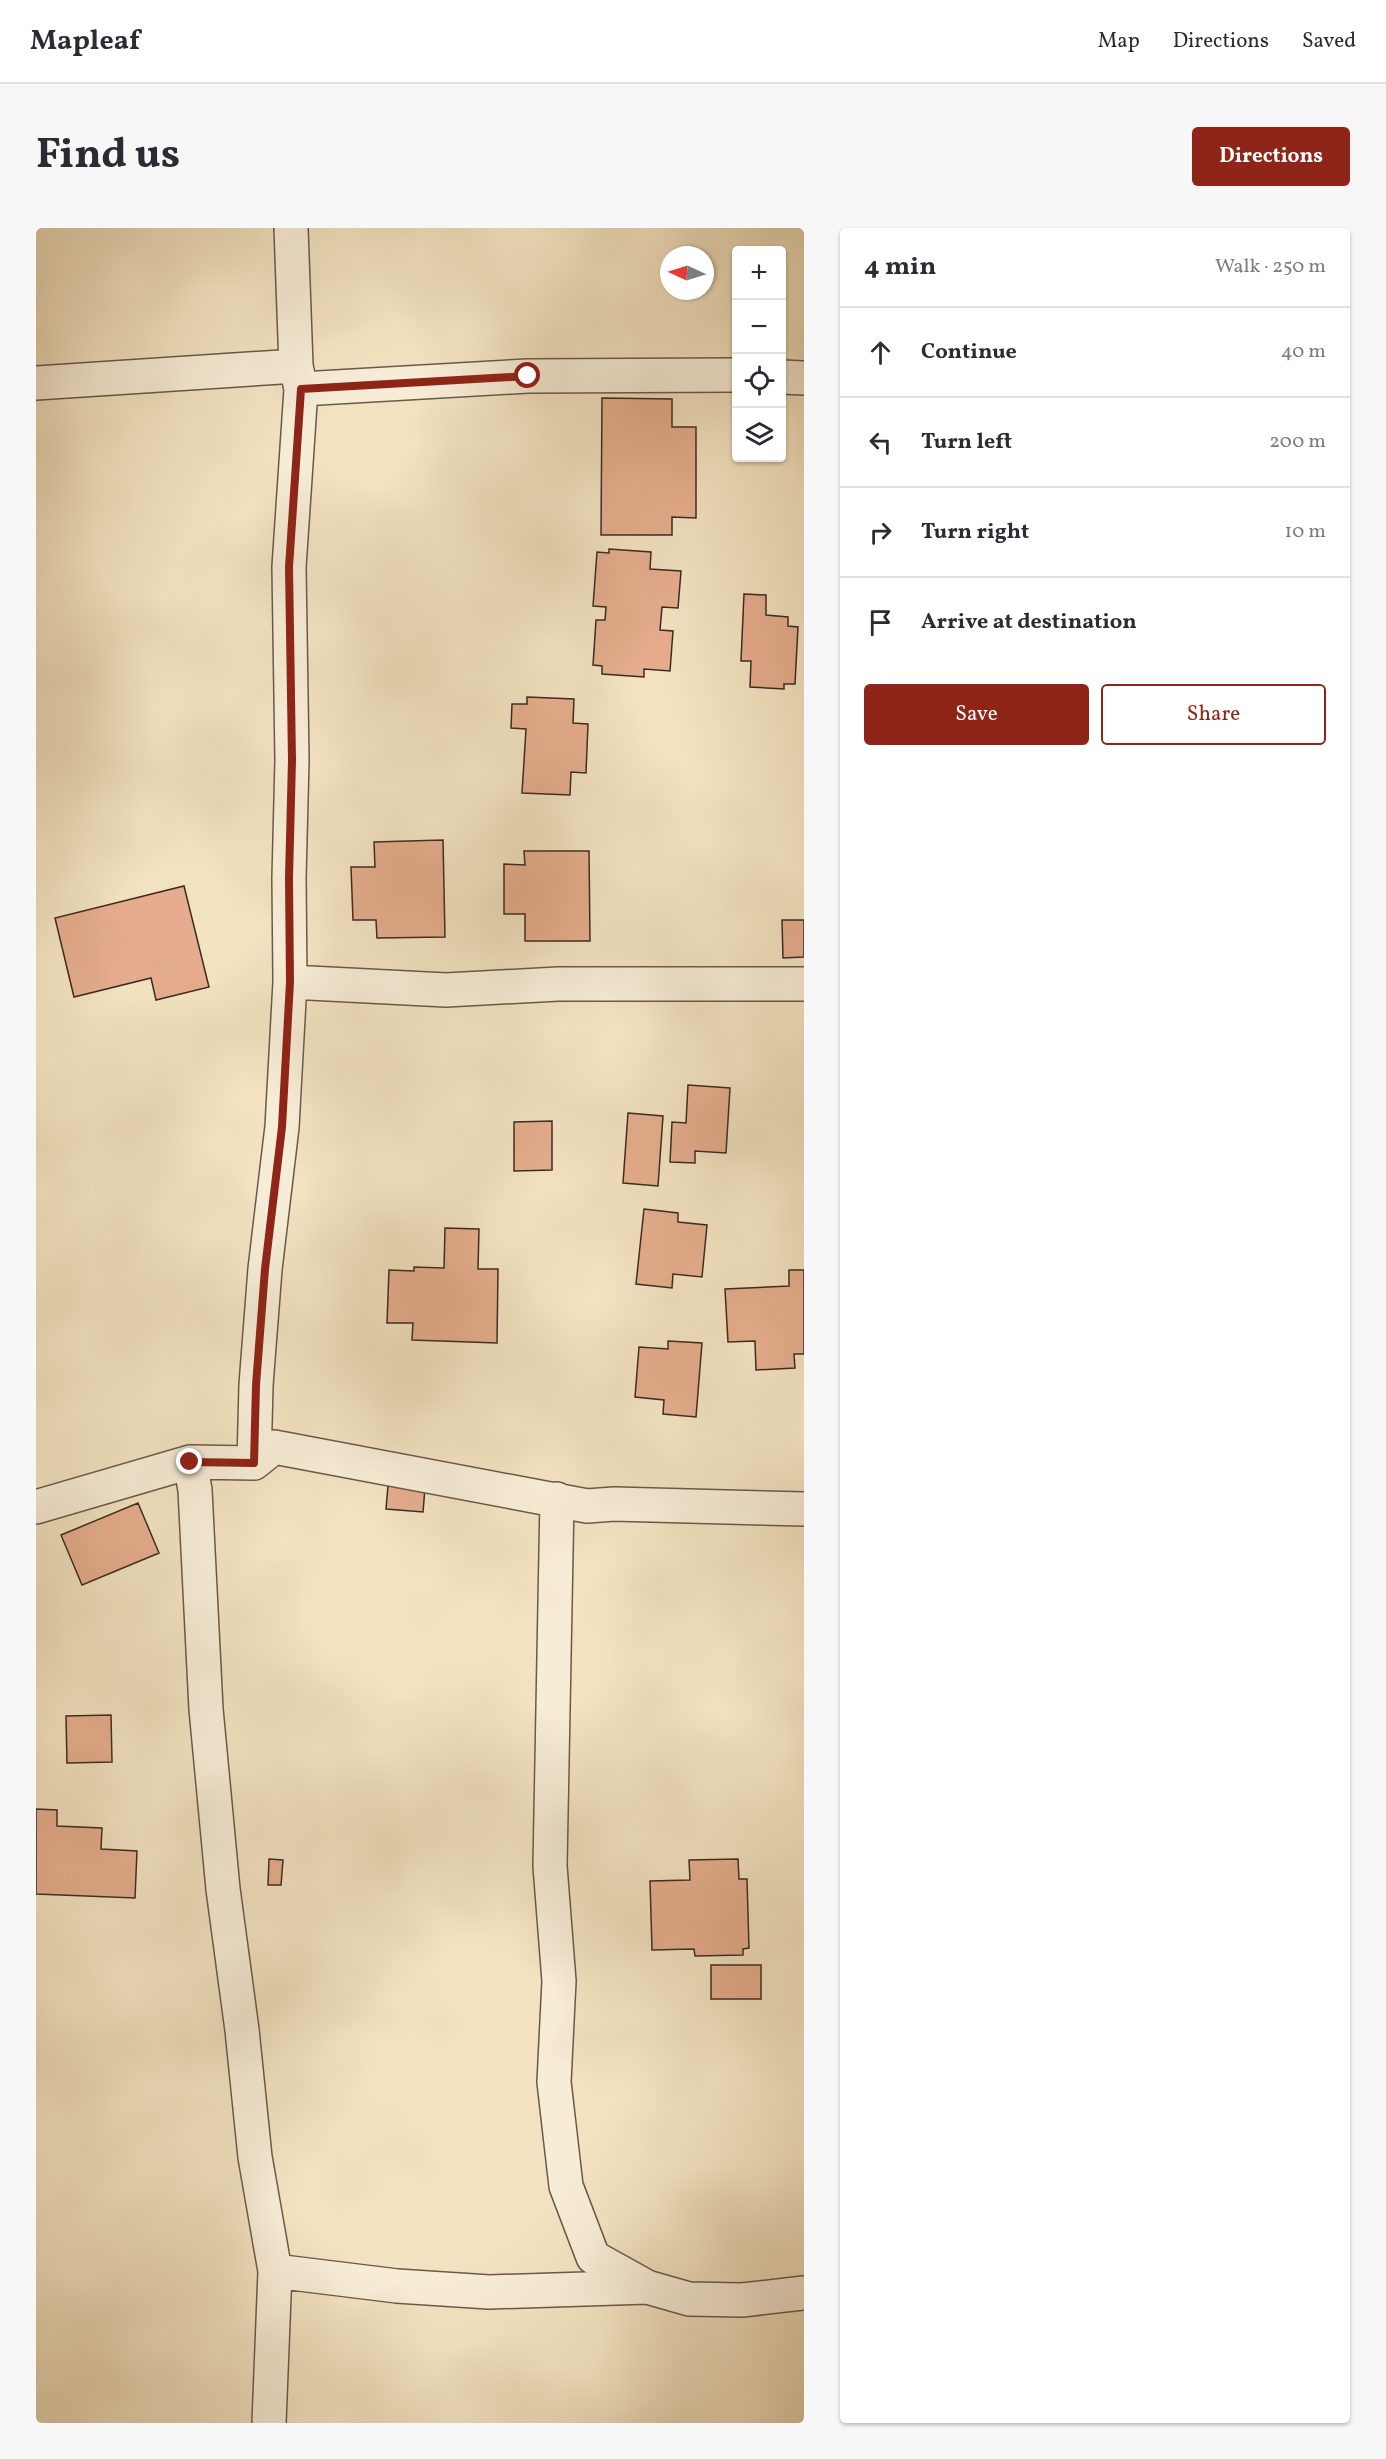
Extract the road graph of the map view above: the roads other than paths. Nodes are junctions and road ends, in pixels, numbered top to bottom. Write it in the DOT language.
graph roads {
  1 [pos="291,228"];
  2 [pos="732,375"];
  3 [pos="298,377"];
  4 [pos="786,378"];
  5 [pos="804,378"];
  6 [pos="36,383"];
  7 [pos="290,982"];
  8 [pos="804,984"];
  9 [pos="190,1462"];
  10 [pos="254,1463"];
  11 [pos="557,1499"];
  12 [pos="36,1507"];
  13 [pos="804,1509"];
  14 [pos="275,2271"];
  15 [pos="647,2288"];
  16 [pos="804,2293"];
  17 [pos="269,2423"];
  1 -- 3 [label="street"];
  2 -- 3 [label="street"];
  3 -- 6 [label="street"];
  3 -- 7 [label="street"];
  4 -- 5 [label="street"];
  7 -- 8 [label="street"];
  7 -- 10 [label="street"];
  9 -- 10 [label="street"];
  9 -- 12 [label="street"];
  9 -- 14 [label="street"];
  10 -- 11 [label="street"];
  11 -- 13 [label="street"];
  11 -- 15 [label="street"];
  14 -- 15 [label="street"];
  14 -- 17 [label="street"];
  15 -- 16 [label="street"];
}
